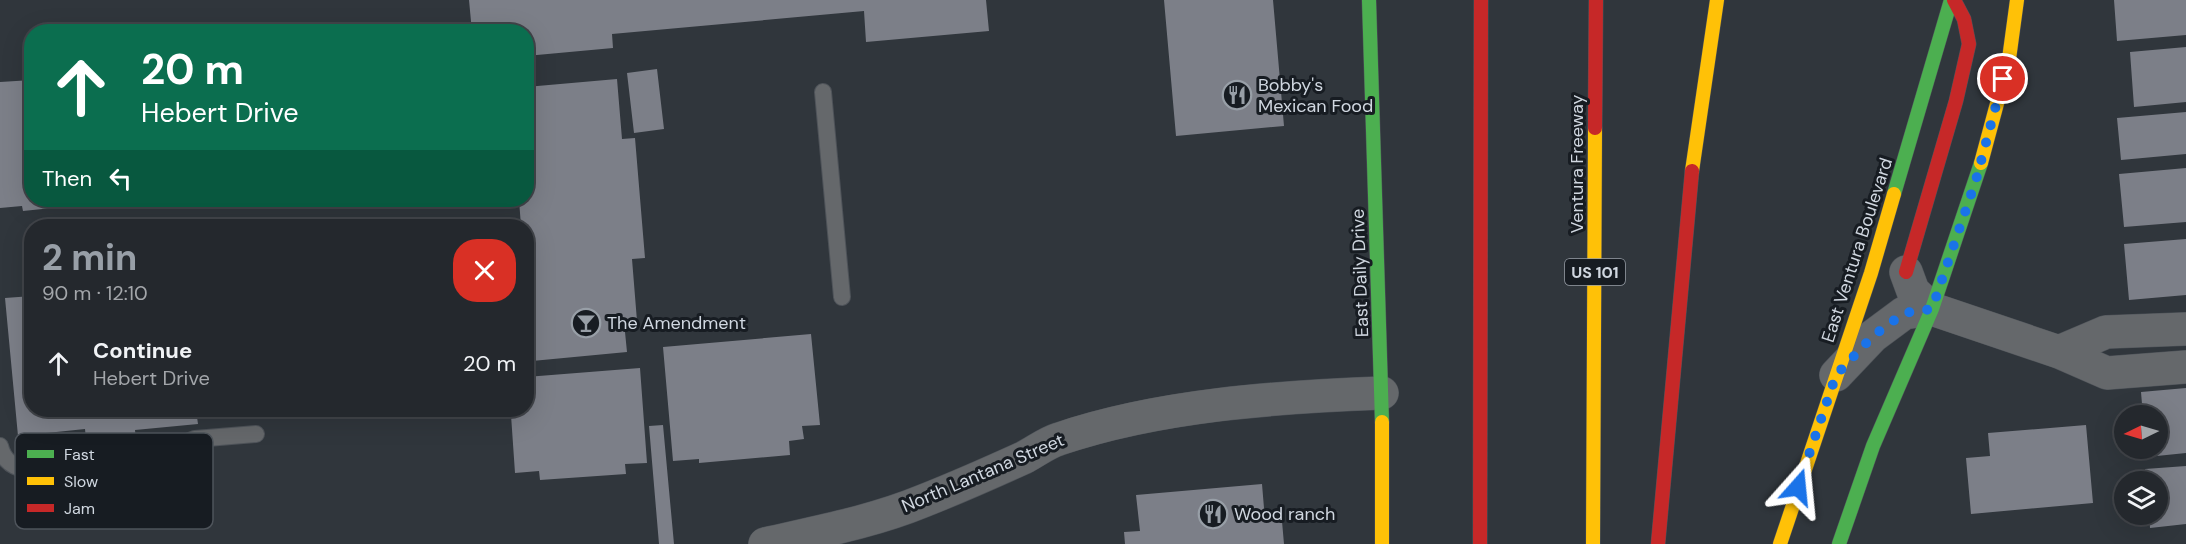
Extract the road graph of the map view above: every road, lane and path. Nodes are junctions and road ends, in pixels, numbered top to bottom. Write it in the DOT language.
graph roads {
  1 [pos="1369,0"];
  2 [pos="1481,0"];
  3 [pos="1596,0"];
  4 [pos="1717,0"];
  5 [pos="1953,0"];
  6 [pos="2018,0"];
  7 [pos="823,92"];
  8 [pos="1906,272"];
  9 [pos="842,297"];
  10 [pos="1932,309"];
  11 [pos="2186,329"];
  12 [pos="2058,352"];
  13 [pos="2186,367"];
  14 [pos="1836,375"];
  15 [pos="1382,393"];
  16 [pos="255,434"];
  17 [pos="213,438"];
  18 [pos="0,446"];
  19 [pos="15,468"];
  20 [pos="765,544"];
  21 [pos="1382,544"];
  22 [pos="1480,544"];
  23 [pos="1593,544"];
  24 [pos="1658,544"];
  25 [pos="1780,544"];
  26 [pos="1839,544"];
  1 -- 15 [label="main road, East Daily Drive"];
  2 -- 22 [label="main road"];
  3 -- 23 [label="main road, Ventura Freeway / US 101"];
  4 -- 24 [label="main road"];
  5 -- 8 [label="main road"];
  5 -- 14 [label="main road, East Ventura Boulevard"];
  6 -- 10 [label="main road"];
  7 -- 9 [label="lane"];
  8 -- 10 [label="street"];
  10 -- 12 [label="street"];
  10 -- 14 [label="street"];
  10 -- 26 [label="main road"];
  11 -- 12 [label="street"];
  12 -- 13 [label="street"];
  14 -- 25 [label="main road, East Ventura Boulevard"];
  15 -- 20 [label="street, North Lantana Street"];
  15 -- 21 [label="main road, East Daily Drive"];
  16 -- 17 [label="lane"];
  18 -- 19 [label="lane"];
}
